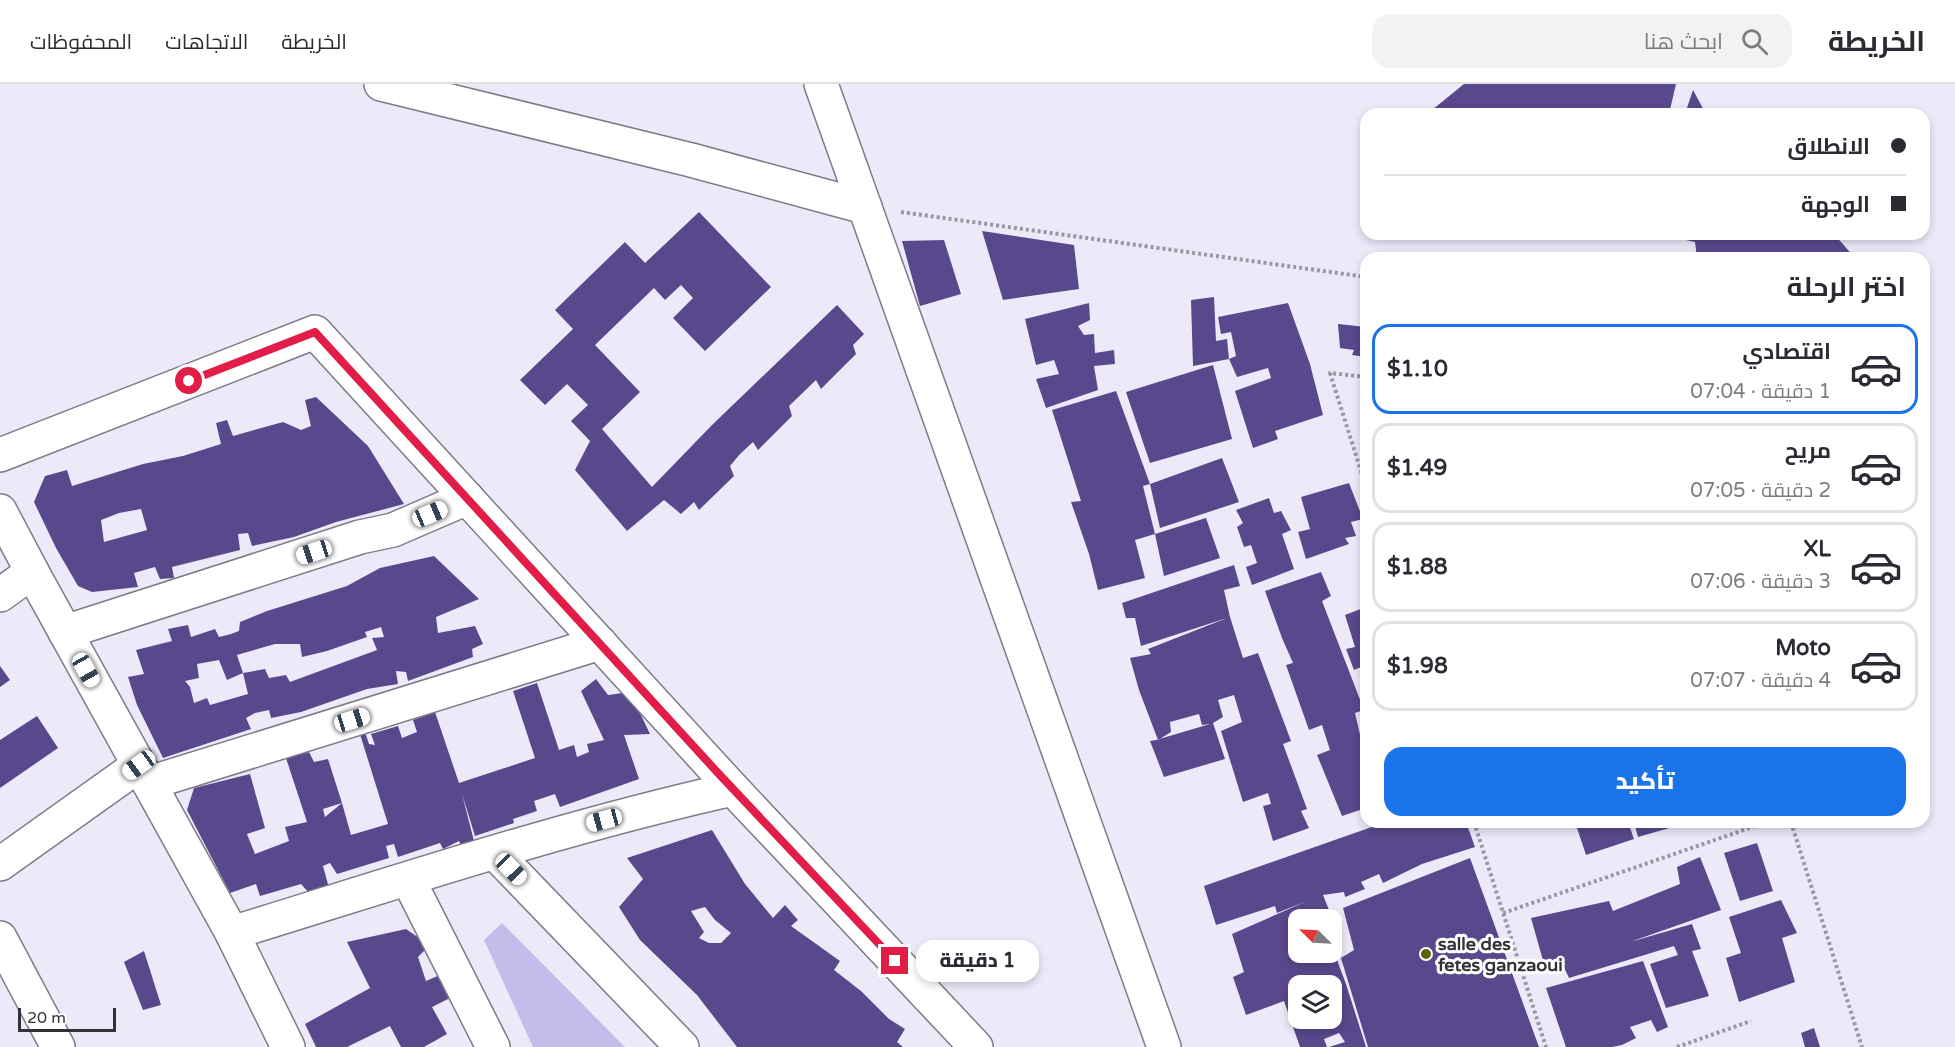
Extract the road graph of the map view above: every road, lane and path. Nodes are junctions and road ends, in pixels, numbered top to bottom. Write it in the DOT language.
graph roads {
  1 [pos="381,84"];
  2 [pos="821,84"];
  3 [pos="865,207"];
  4 [pos="1360,276"];
  5 [pos="1360,376"];
  6 [pos="0,455"];
  7 [pos="1360,468"];
  8 [pos="467,498"];
  9 [pos="0,511"];
  10 [pos="32,572"];
  11 [pos="0,595"];
  12 [pos="65,632"];
  13 [pos="600,643"];
  14 [pos="144,774"];
  15 [pos="733,789"];
  16 [pos="1476,828"];
  17 [pos="1750,828"];
  18 [pos="1793,828"];
  19 [pos="495,853"];
  20 [pos="0,864"];
  21 [pos="408,879"];
  22 [pos="1503,913"];
  23 [pos="232,933"];
  24 [pos="0,939"];
  25 [pos="1751,1021"];
  26 [pos="277,1045"];
  27 [pos="58,1047"];
  28 [pos="493,1047"];
  29 [pos="682,1047"];
  30 [pos="976,1047"];
  31 [pos="1164,1047"];
  32 [pos="1546,1047"];
  33 [pos="1677,1047"];
  34 [pos="1862,1047"];
  1 -- 3 [label="street"];
  2 -- 3 [label="street"];
  3 -- 4 [label="path"];
  3 -- 31 [label="street"];
  5 -- 7 [label="path"];
  6 -- 8 [label="street"];
  8 -- 12 [label="street"];
  8 -- 13 [label="street"];
  9 -- 10 [label="street"];
  10 -- 11 [label="street"];
  10 -- 12 [label="street"];
  12 -- 14 [label="street"];
  13 -- 14 [label="street"];
  13 -- 15 [label="street"];
  14 -- 20 [label="street"];
  14 -- 23 [label="street"];
  15 -- 19 [label="street"];
  15 -- 30 [label="street"];
  16 -- 22 [label="path"];
  17 -- 22 [label="path"];
  18 -- 34 [label="path"];
  19 -- 21 [label="street"];
  19 -- 29 [label="street"];
  21 -- 23 [label="street"];
  21 -- 28 [label="street"];
  22 -- 32 [label="path"];
  23 -- 26 [label="street"];
  24 -- 27 [label="street"];
  25 -- 33 [label="path"];
}
